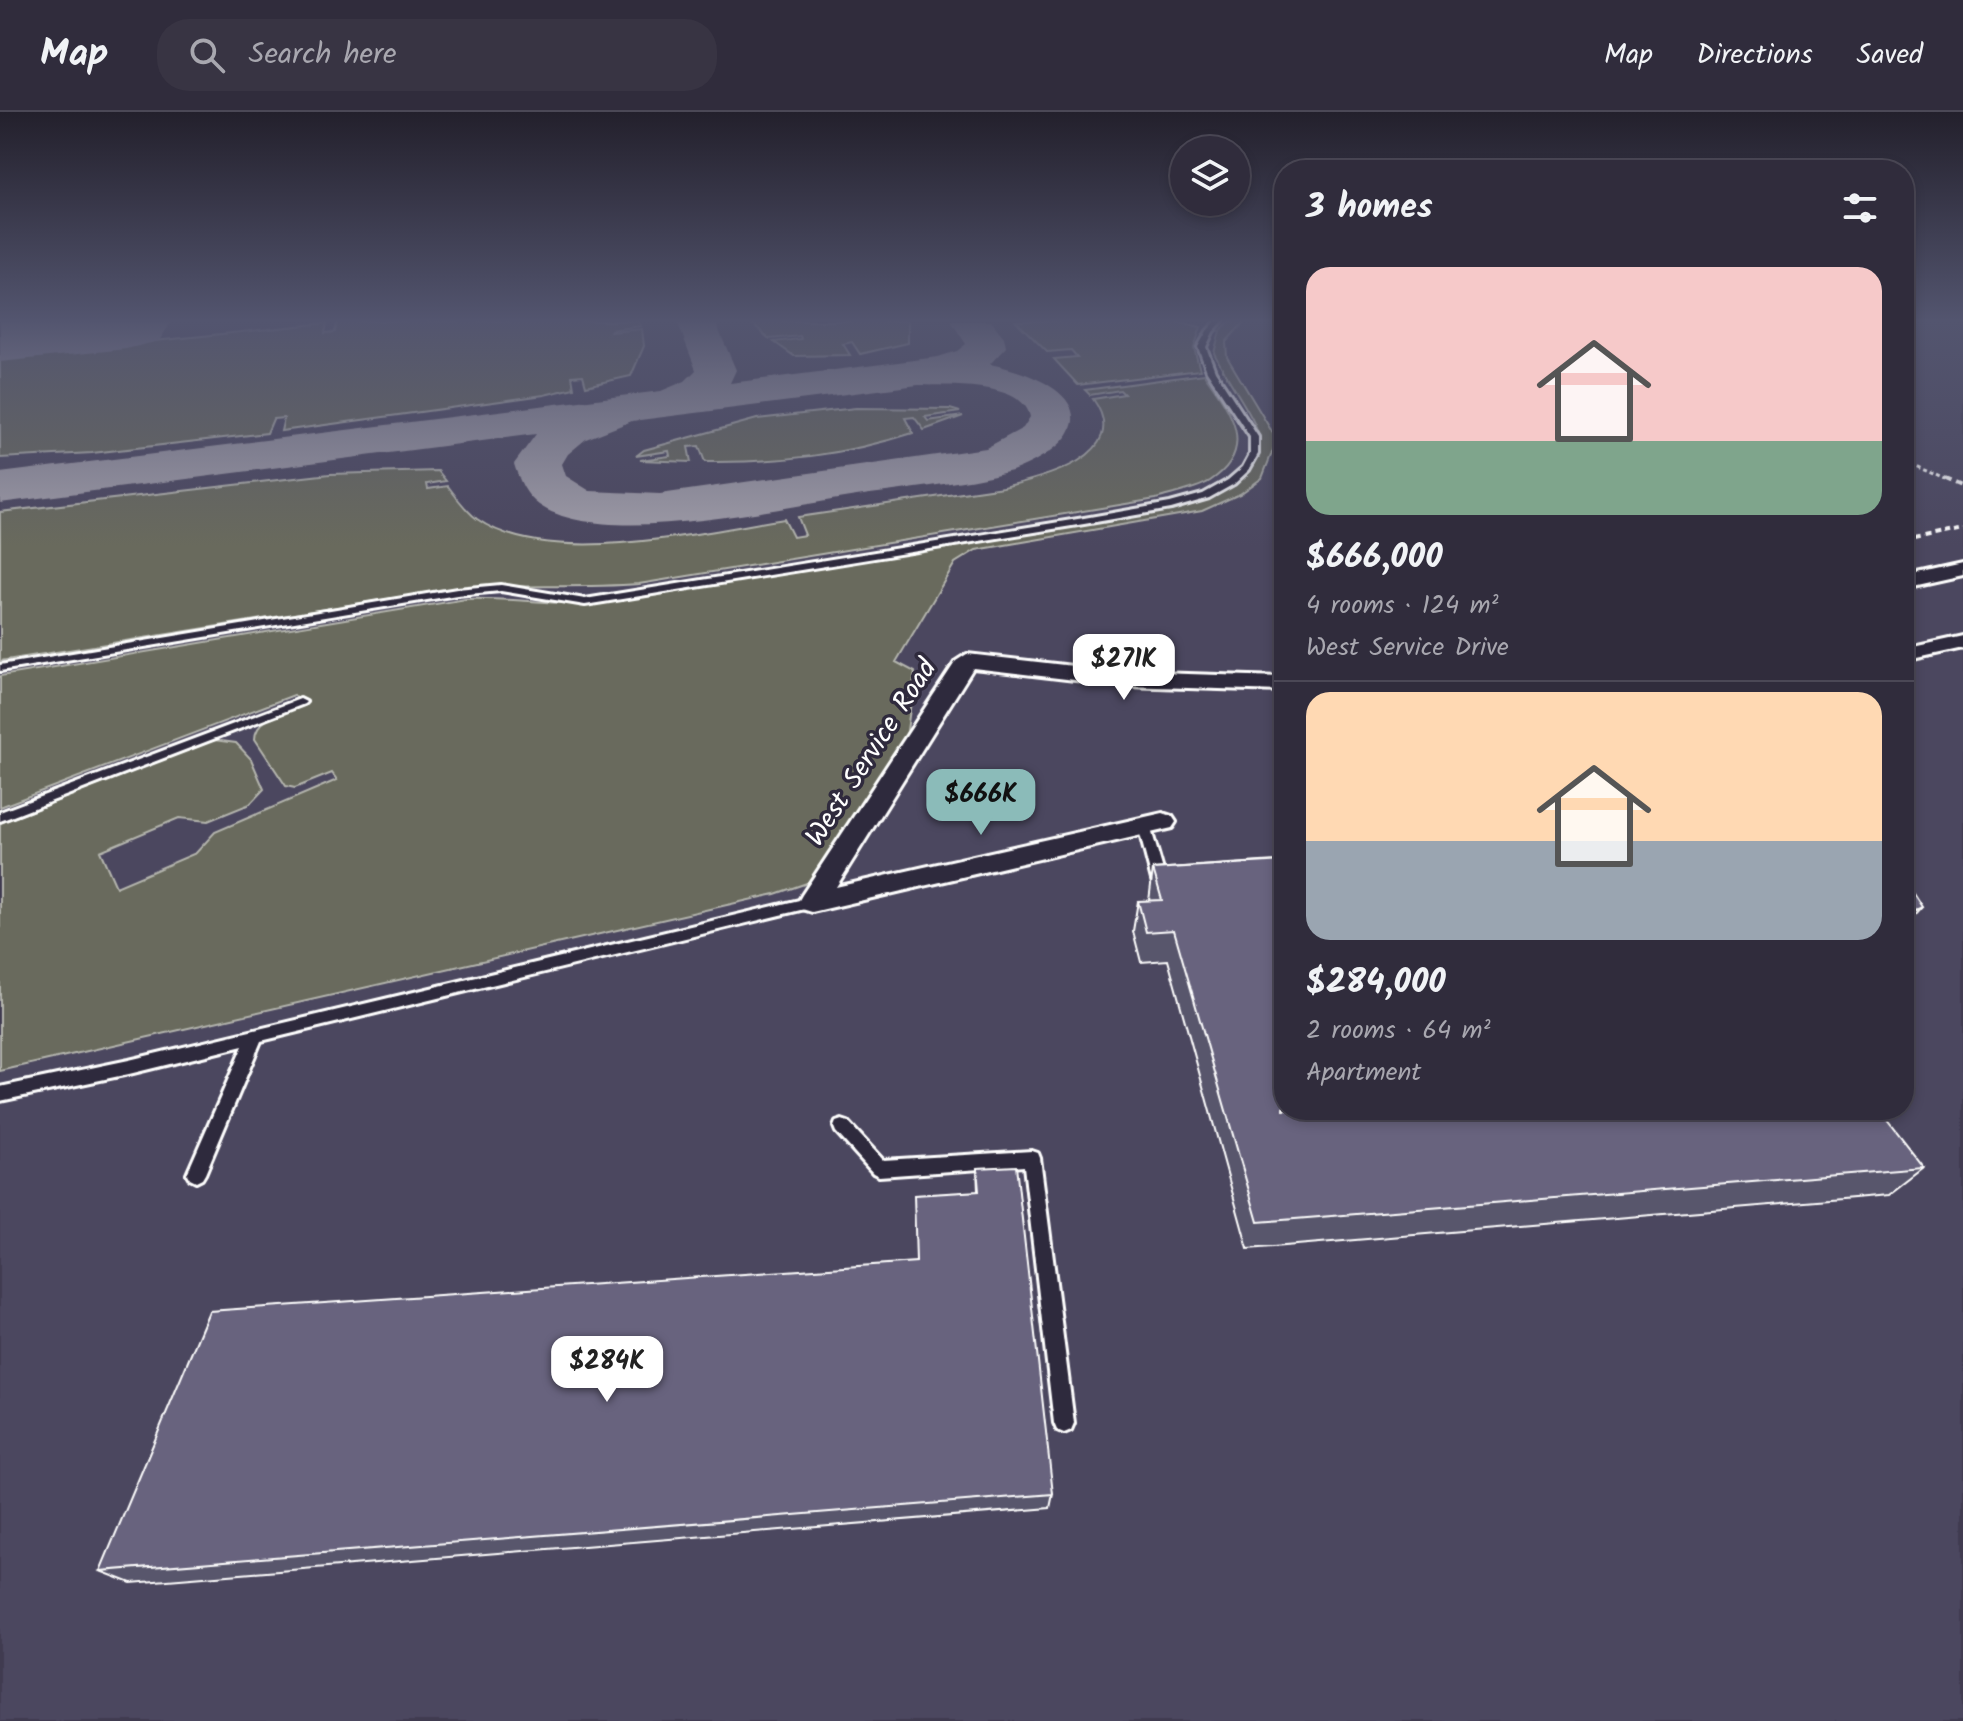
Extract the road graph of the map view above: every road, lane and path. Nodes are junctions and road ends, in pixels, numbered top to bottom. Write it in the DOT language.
graph roads {
  1 [pos="1227,396"];
  2 [pos="1914,465"];
  3 [pos="1963,487"];
  4 [pos="1963,530"];
  5 [pos="1914,540"];
  6 [pos="1963,570"];
  7 [pos="1914,581"];
  8 [pos="1963,642"];
  9 [pos="1914,653"];
  10 [pos="0,668"];
  11 [pos="1274,684"];
  12 [pos="300,702"];
  13 [pos="0,817"];
  14 [pos="1154,824"];
  15 [pos="1162,890"];
  16 [pos="812,902"];
  17 [pos="255,1037"];
  18 [pos="0,1094"];
  19 [pos="842,1127"];
  20 [pos="196,1174"];
  21 [pos="1064,1423"];
  1 -- 10 [label="lane"];
  2 -- 3 [label="path"];
  4 -- 5 [label="path"];
  6 -- 7 [label="street"];
  8 -- 9 [label="street"];
  11 -- 16 [label="street, West Service Road"];
  12 -- 13 [label="lane"];
  14 -- 15 [label="lane"];
  14 -- 16 [label="street"];
  16 -- 17 [label="lane"];
  17 -- 18 [label="lane"];
  17 -- 20 [label="lane"];
  19 -- 21 [label="lane"];
}
